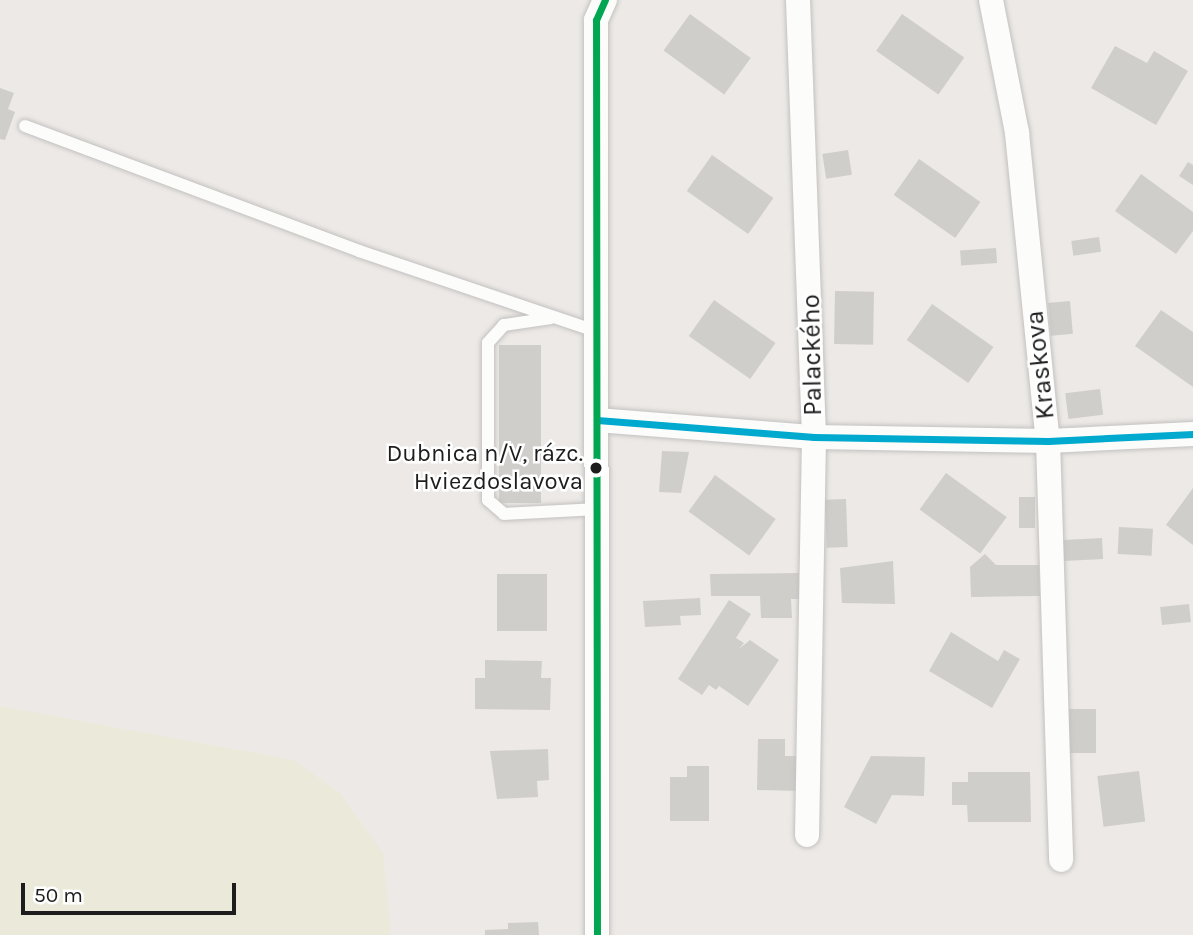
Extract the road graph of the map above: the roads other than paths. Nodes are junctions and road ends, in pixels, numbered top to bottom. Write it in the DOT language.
graph roads {
  1 [pos="605,0"];
  2 [pos="799,0"];
  3 [pos="991,0"];
  4 [pos="25,126"];
  5 [pos="555,317"];
  6 [pos="598,332"];
  7 [pos="597,420"];
  8 [pos="1193,434"];
  9 [pos="814,437"];
  10 [pos="1048,441"];
  11 [pos="597,509"];
  12 [pos="807,835"];
  13 [pos="1060,860"];
  14 [pos="597,935"];
  1 -- 6 [label="street"];
  2 -- 9 [label="street, Palackého"];
  3 -- 10 [label="street, Kraskova"];
  4 -- 5 [label="lane"];
  5 -- 6 [label="lane"];
  5 -- 11 [label="lane"];
  6 -- 7 [label="street"];
  7 -- 9 [label="street"];
  7 -- 11 [label="street"];
  8 -- 10 [label="street"];
  9 -- 10 [label="street"];
  9 -- 12 [label="street, Palackého"];
  10 -- 13 [label="street, Kraskova"];
  11 -- 14 [label="street"];
}
